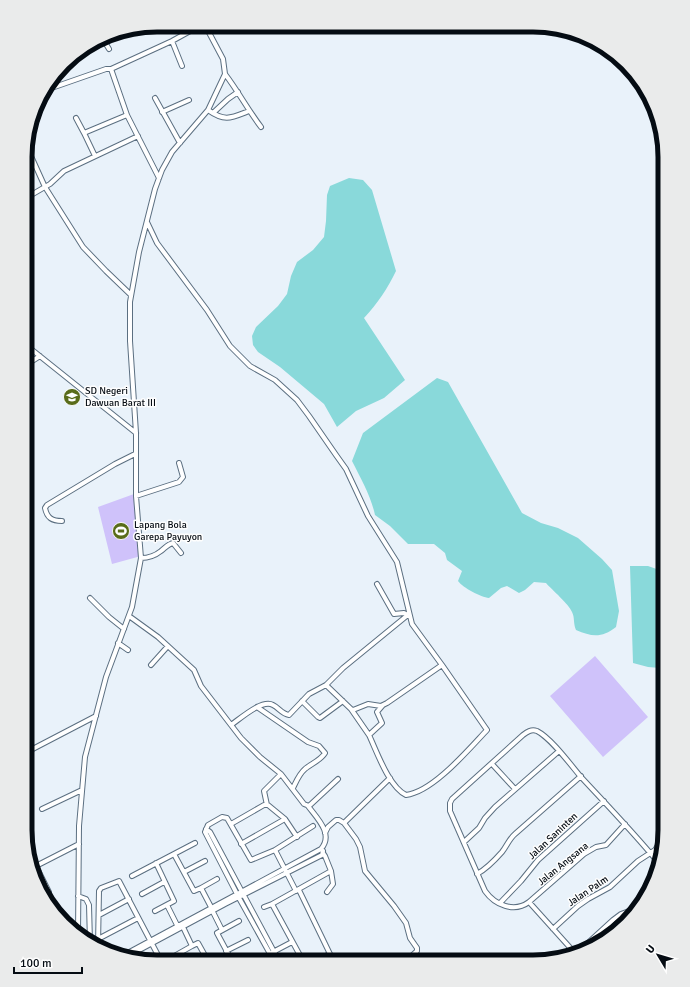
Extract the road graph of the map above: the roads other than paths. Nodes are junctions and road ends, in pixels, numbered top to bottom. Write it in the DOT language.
graph roads {
  1 [pos="188,32"];
  2 [pos="209,32"];
  3 [pos="172,41"];
  4 [pos="106,44"];
  5 [pos="109,49"];
  6 [pos="182,66"];
  7 [pos="111,69"];
  8 [pos="226,74"];
  9 [pos="54,87"];
  10 [pos="238,92"];
  11 [pos="155,98"];
  12 [pos="190,100"];
  13 [pos="208,110"];
  14 [pos="249,111"];
  15 [pos="162,112"];
  16 [pos="213,113"];
  17 [pos="127,115"];
  18 [pos="76,118"];
  19 [pos="261,127"];
  20 [pos="84,133"];
  21 [pos="138,136"];
  22 [pos="180,143"];
  23 [pos="95,156"];
  24 [pos="32,158"];
  25 [pos="159,178"];
  26 [pos="45,187"];
  27 [pos="32,195"];
  28 [pos="146,222"];
  29 [pos="131,294"];
  30 [pos="32,350"];
  31 [pos="40,356"];
  32 [pos="32,361"];
  33 [pos="136,433"];
  34 [pos="135,454"];
  35 [pos="179,463"];
  36 [pos="136,496"];
  37 [pos="62,521"];
  38 [pos="181,553"];
  39 [pos="141,558"];
  40 [pos="377,584"];
  41 [pos="90,598"];
  42 [pos="408,615"];
  43 [pos="129,616"];
  44 [pos="124,629"];
  45 [pos="118,643"];
  46 [pos="168,646"];
  47 [pos="128,650"];
  48 [pos="152,665"];
  49 [pos="442,665"];
  50 [pos="326,685"];
  51 [pos="302,701"];
  52 [pos="343,701"];
  53 [pos="383,705"];
  54 [pos="257,707"];
  55 [pos="351,709"];
  56 [pos="96,716"];
  57 [pos="231,725"];
  58 [pos="369,735"];
  59 [pos="32,749"];
  60 [pos="559,751"];
  61 [pos="492,764"];
  62 [pos="281,774"];
  63 [pos="581,776"];
  64 [pos="390,778"];
  65 [pos="338,779"];
  66 [pos="292,788"];
  67 [pos="515,789"];
  68 [pos="82,790"];
  69 [pos="604,801"];
  70 [pos="267,805"];
  71 [pos="308,806"];
  72 [pos="42,809"];
  73 [pos="285,819"];
  74 [pos="344,823"];
  75 [pos="231,824"];
  76 [pos="625,824"];
  77 [pos="313,826"];
  78 [pos="325,833"];
  79 [pos="297,836"];
  80 [pos="464,842"];
  81 [pos="194,843"];
  82 [pos="80,844"];
  83 [pos="241,844"];
  84 [pos="657,846"];
  85 [pos="275,850"];
  86 [pos="322,851"];
  87 [pos="650,853"];
  88 [pos="174,854"];
  89 [pos="655,858"];
  90 [pos="205,860"];
  91 [pos="156,864"];
  92 [pos="38,866"];
  93 [pos="285,871"];
  94 [pos="331,871"];
  95 [pos="184,872"];
  96 [pos="477,874"];
  97 [pos="132,876"];
  98 [pos="217,879"];
  99 [pos="164,882"];
  100 [pos="201,888"];
  101 [pos="298,890"];
  102 [pos="327,892"];
  103 [pos="142,894"];
  104 [pos="240,895"];
  105 [pos="78,896"];
  106 [pos="129,899"];
  107 [pos="529,902"];
  108 [pos="500,903"];
  109 [pos="272,904"];
  110 [pos="167,905"];
  111 [pos="264,907"];
  112 [pos="212,909"];
  113 [pos="155,911"];
  114 [pos="628,911"];
  115 [pos="99,915"];
  116 [pos="138,918"];
  117 [pos="239,921"];
  118 [pos="177,925"];
  119 [pos="78,926"];
  120 [pos="183,927"];
  121 [pos="258,927"];
  122 [pos="553,929"];
  123 [pos="222,930"];
  124 [pos="90,935"];
  125 [pos="98,939"];
  126 [pos="248,940"];
  127 [pos="590,941"];
  128 [pos="151,942"];
  129 [pos="292,942"];
  130 [pos="192,946"];
  131 [pos="571,949"];
  132 [pos="226,951"];
  133 [pos="130,952"];
  134 [pos="273,952"];
  135 [pos="134,953"];
  136 [pos="330,954"];
  137 [pos="157,955"];
  138 [pos="176,955"];
  139 [pos="205,955"];
  140 [pos="228,955"];
  141 [pos="271,955"];
  142 [pos="275,955"];
  143 [pos="300,955"];
  144 [pos="413,955"];
  1 -- 3 [label="street"];
  2 -- 8 [label="street"];
  3 -- 6 [label="street"];
  3 -- 7 [label="street"];
  4 -- 5 [label="street"];
  7 -- 9 [label="street"];
  7 -- 17 [label="street"];
  8 -- 10 [label="street"];
  8 -- 13 [label="street"];
  10 -- 14 [label="street"];
  10 -- 16 [label="street"];
  11 -- 15 [label="street"];
  12 -- 15 [label="street"];
  13 -- 16 [label="street"];
  13 -- 22 [label="street"];
  14 -- 16 [label="street"];
  14 -- 19 [label="street"];
  15 -- 22 [label="street"];
  17 -- 20 [label="street"];
  17 -- 21 [label="street"];
  18 -- 20 [label="street"];
  20 -- 23 [label="street"];
  21 -- 23 [label="street"];
  21 -- 25 [label="street"];
  22 -- 25 [label="street"];
  23 -- 26 [label="street"];
  24 -- 26 [label="street"];
  25 -- 28 [label="street"];
  26 -- 27 [label="street"];
  26 -- 29 [label="street"];
  28 -- 29 [label="street"];
  28 -- 42 [label="street"];
  29 -- 33 [label="street"];
  30 -- 31 [label="street"];
  31 -- 32 [label="street"];
  31 -- 33 [label="street"];
  33 -- 34 [label="street"];
  34 -- 36 [label="street"];
  34 -- 37 [label="street"];
  35 -- 36 [label="street"];
  36 -- 39 [label="street"];
  38 -- 39 [label="street"];
  39 -- 43 [label="street"];
  40 -- 42 [label="street"];
  41 -- 44 [label="street"];
  42 -- 49 [label="street"];
  42 -- 50 [label="street"];
  43 -- 44 [label="street"];
  43 -- 46 [label="street"];
  44 -- 45 [label="street"];
  45 -- 47 [label="street"];
  45 -- 56 [label="street"];
  46 -- 48 [label="street"];
  46 -- 57 [label="street"];
  49 -- 53 [label="street"];
  49 -- 64 [label="street"];
  50 -- 51 [label="street"];
  50 -- 52 [label="street"];
  51 -- 52 [label="street"];
  51 -- 54 [label="street"];
  52 -- 55 [label="street"];
  53 -- 55 [label="street"];
  53 -- 58 [label="street"];
  54 -- 57 [label="street"];
  54 -- 66 [label="street"];
  55 -- 58 [label="street"];
  56 -- 59 [label="street"];
  56 -- 68 [label="street"];
  57 -- 62 [label="street"];
  58 -- 64 [label="street"];
  60 -- 61 [label="street"];
  60 -- 63 [label="street"];
  60 -- 67 [label="street"];
  61 -- 67 [label="street"];
  61 -- 80 [label="street"];
  62 -- 66 [label="street"];
  62 -- 70 [label="street"];
  63 -- 69 [label="street"];
  63 -- 96 [label="street"];
  64 -- 74 [label="street"];
  65 -- 71 [label="street"];
  66 -- 71 [label="street"];
  67 -- 80 [label="street"];
  68 -- 72 [label="street"];
  68 -- 82 [label="street"];
  69 -- 76 [label="street"];
  69 -- 108 [label="street, Jalan Saninten"];
  70 -- 73 [label="street"];
  70 -- 75 [label="street"];
  71 -- 78 [label="street"];
  73 -- 79 [label="street"];
  73 -- 83 [label="street"];
  74 -- 78 [label="street"];
  74 -- 144 [label="street"];
  75 -- 83 [label="street"];
  75 -- 104 [label="street"];
  76 -- 87 [label="street"];
  76 -- 107 [label="street, Jalan Angsana"];
  77 -- 79 [label="street"];
  78 -- 86 [label="street"];
  79 -- 85 [label="street"];
  80 -- 96 [label="street"];
  81 -- 88 [label="street"];
  82 -- 92 [label="street"];
  82 -- 105 [label="street"];
  83 -- 85 [label="street"];
  84 -- 87 [label="street, Jalan Palm"];
  85 -- 93 [label="street"];
  86 -- 93 [label="street"];
  86 -- 94 [label="street"];
  87 -- 89 [label="street"];
  87 -- 122 [label="street, Jalan Palm"];
  88 -- 91 [label="street"];
  88 -- 95 [label="street"];
  90 -- 95 [label="street"];
  91 -- 97 [label="street"];
  91 -- 99 [label="street"];
  93 -- 101 [label="street"];
  93 -- 104 [label="street"];
  94 -- 101 [label="street"];
  94 -- 102 [label="street"];
  95 -- 100 [label="street"];
  96 -- 108 [label="street"];
  98 -- 100 [label="street"];
  99 -- 103 [label="street"];
  99 -- 110 [label="street"];
  100 -- 112 [label="street"];
  101 -- 109 [label="street"];
  101 -- 136 [label="street"];
  104 -- 112 [label="street"];
  104 -- 121 [label="street"];
  105 -- 119 [label="street"];
  105 -- 124 [label="street"];
  106 -- 115 [label="street"];
  106 -- 115 [label="street"];
  106 -- 116 [label="street"];
  107 -- 108 [label="street"];
  107 -- 122 [label="street"];
  109 -- 111 [label="street"];
  109 -- 129 [label="street"];
  110 -- 113 [label="street"];
  110 -- 118 [label="street"];
  112 -- 118 [label="street"];
  112 -- 120 [label="street"];
  112 -- 123 [label="street"];
  114 -- 127 [label="street"];
  115 -- 125 [label="street"];
  116 -- 125 [label="street"];
  116 -- 128 [label="street"];
  117 -- 123 [label="street"];
  118 -- 128 [label="street"];
  120 -- 128 [label="street"];
  120 -- 130 [label="street"];
  121 -- 134 [label="street"];
  121 -- 141 [label="street"];
  122 -- 131 [label="street"];
  123 -- 132 [label="street"];
  126 -- 132 [label="street"];
  128 -- 133 [label="street"];
  128 -- 135 [label="street"];
  128 -- 137 [label="street"];
  129 -- 134 [label="street"];
  129 -- 143 [label="street"];
  130 -- 138 [label="street"];
  130 -- 139 [label="street"];
  132 -- 140 [label="street"];
  134 -- 142 [label="street"];
}
